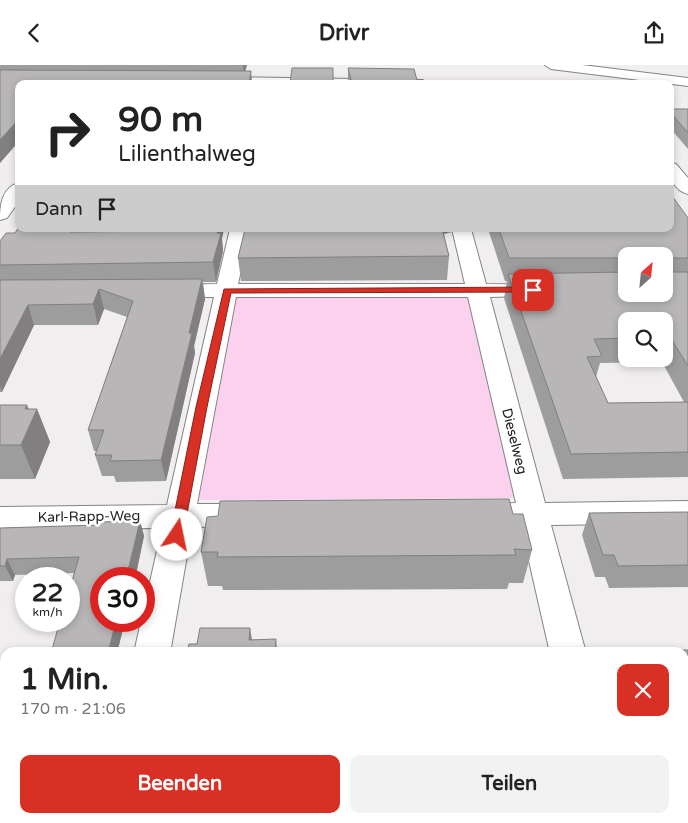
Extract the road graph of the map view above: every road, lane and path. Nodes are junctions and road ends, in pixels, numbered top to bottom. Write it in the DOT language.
graph roads {
  1 [pos="551,65"];
  2 [pos="254,68"];
  3 [pos="203,80"];
  4 [pos="672,80"];
  5 [pos="674,80"];
  6 [pos="688,82"];
  7 [pos="674,173"];
  8 [pos="688,189"];
  9 [pos="15,193"];
  10 [pos="0,214"];
  11 [pos="239,232"];
  12 [pos="463,232"];
  13 [pos="477,290"];
  14 [pos="567,290"];
  15 [pos="148,291"];
  16 [pos="227,291"];
  17 [pos="688,513"];
  18 [pos="181,515"];
  19 [pos="279,515"];
  20 [pos="455,515"];
  21 [pos="534,515"];
  22 [pos="0,518"];
  23 [pos="153,647"];
  24 [pos="567,647"];
  1 -- 4 [label="street"];
  2 -- 3 [label="street"];
  5 -- 6 [label="street"];
  7 -- 8 [label="street"];
  9 -- 10 [label="street"];
  11 -- 16 [label="street"];
  12 -- 13 [label="street, Dieselweg"];
  13 -- 14 [label="street"];
  13 -- 16 [label="street"];
  13 -- 21 [label="street, Dieselweg"];
  15 -- 16 [label="street"];
  16 -- 18 [label="street"];
  17 -- 21 [label="street"];
  18 -- 19 [label="street, Karl-Rapp-Weg"];
  18 -- 22 [label="street, Karl-Rapp-Weg"];
  18 -- 23 [label="street"];
  20 -- 21 [label="street"];
  21 -- 24 [label="street, Dieselweg"];
}
